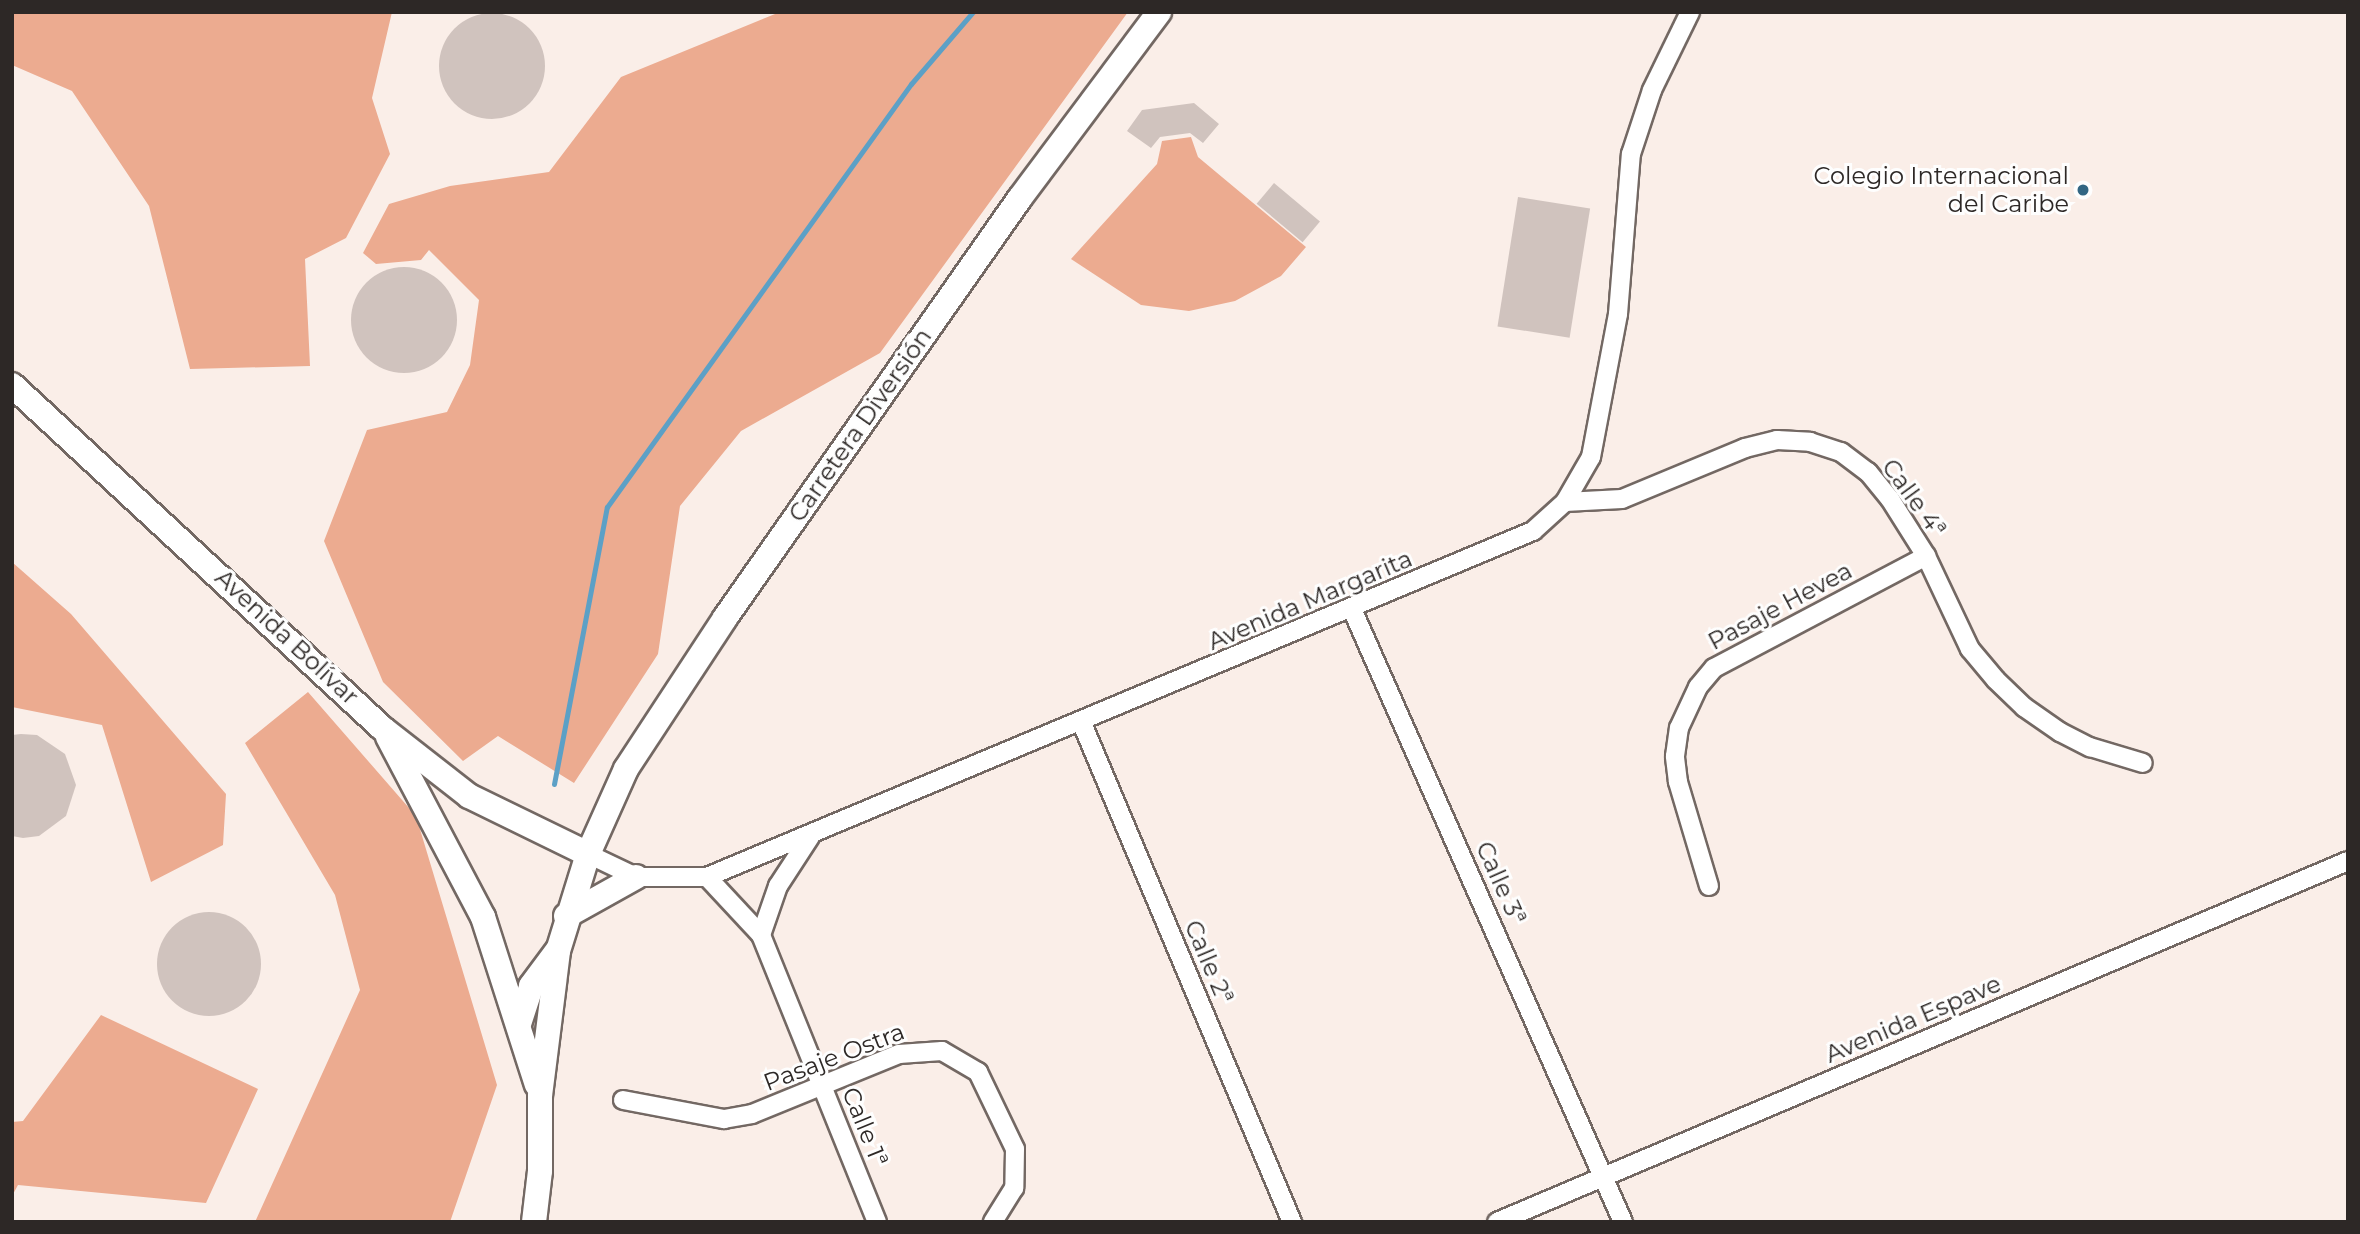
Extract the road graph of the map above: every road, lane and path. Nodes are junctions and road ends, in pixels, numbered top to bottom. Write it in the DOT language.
graph roads {
  1 [pos="1158,12"];
  2 [pos="1690,12"];
  3 [pos="12,384"];
  4 [pos="1565,502"];
  5 [pos="1926,556"];
  6 [pos="1352,610"];
  7 [pos="1081,721"];
  8 [pos="383,727"];
  9 [pos="2143,763"];
  10 [pos="810,837"];
  11 [pos="587,854"];
  12 [pos="2348,861"];
  13 [pos="636,877"];
  14 [pos="707,877"];
  15 [pos="1709,886"];
  16 [pos="566,916"];
  17 [pos="761,935"];
  18 [pos="558,951"];
  19 [pos="519,1024"];
  20 [pos="823,1088"];
  21 [pos="540,1096"];
  22 [pos="623,1100"];
  23 [pos="1606,1176"];
  24 [pos="534,1222"];
  25 [pos="877,1222"];
  26 [pos="993,1222"];
  27 [pos="1292,1222"];
  28 [pos="1497,1222"];
  29 [pos="1623,1222"];
  1 -- 11 [label="main road, Carretera Diversión"];
  2 -- 4 [label="street, Avenida Margarita"];
  3 -- 8 [label="main road, Avenida Bolívar"];
  4 -- 5 [label="street, Calle 4ª"];
  4 -- 6 [label="street, Avenida Margarita"];
  5 -- 9 [label="street, Calle 4ª"];
  5 -- 15 [label="street, Pasaje Hevea"];
  6 -- 7 [label="street, Avenida Margarita"];
  6 -- 23 [label="street, Calle 3ª"];
  7 -- 10 [label="street, Avenida Margarita"];
  7 -- 27 [label="street, Calle 2ª"];
  8 -- 11 [label="main road, Avenida Bolívar"];
  8 -- 19 [label="main road"];
  10 -- 14 [label="street, Avenida Margarita"];
  10 -- 17 [label="street"];
  11 -- 13 [label="street, Avenida Margarita"];
  11 -- 16 [label="main road, Carretera Diversión"];
  12 -- 23 [label="street, Avenida Espave"];
  13 -- 14 [label="street, Avenida Margarita"];
  13 -- 16 [label="main road"];
  14 -- 17 [label="street"];
  16 -- 18 [label="main road, Carretera Diversión"];
  17 -- 20 [label="street, Calle 1ª"];
  18 -- 19 [label="main road"];
  18 -- 21 [label="main road, Carretera Diversión"];
  19 -- 21 [label="main road"];
  20 -- 22 [label="street, Pasaje Ostra"];
  20 -- 25 [label="street, Calle 1ª"];
  20 -- 26 [label="street, Pasaje Ostra"];
  21 -- 24 [label="main road"];
  23 -- 28 [label="street, Avenida Espave"];
  23 -- 29 [label="street, Calle 3ª"];
}
